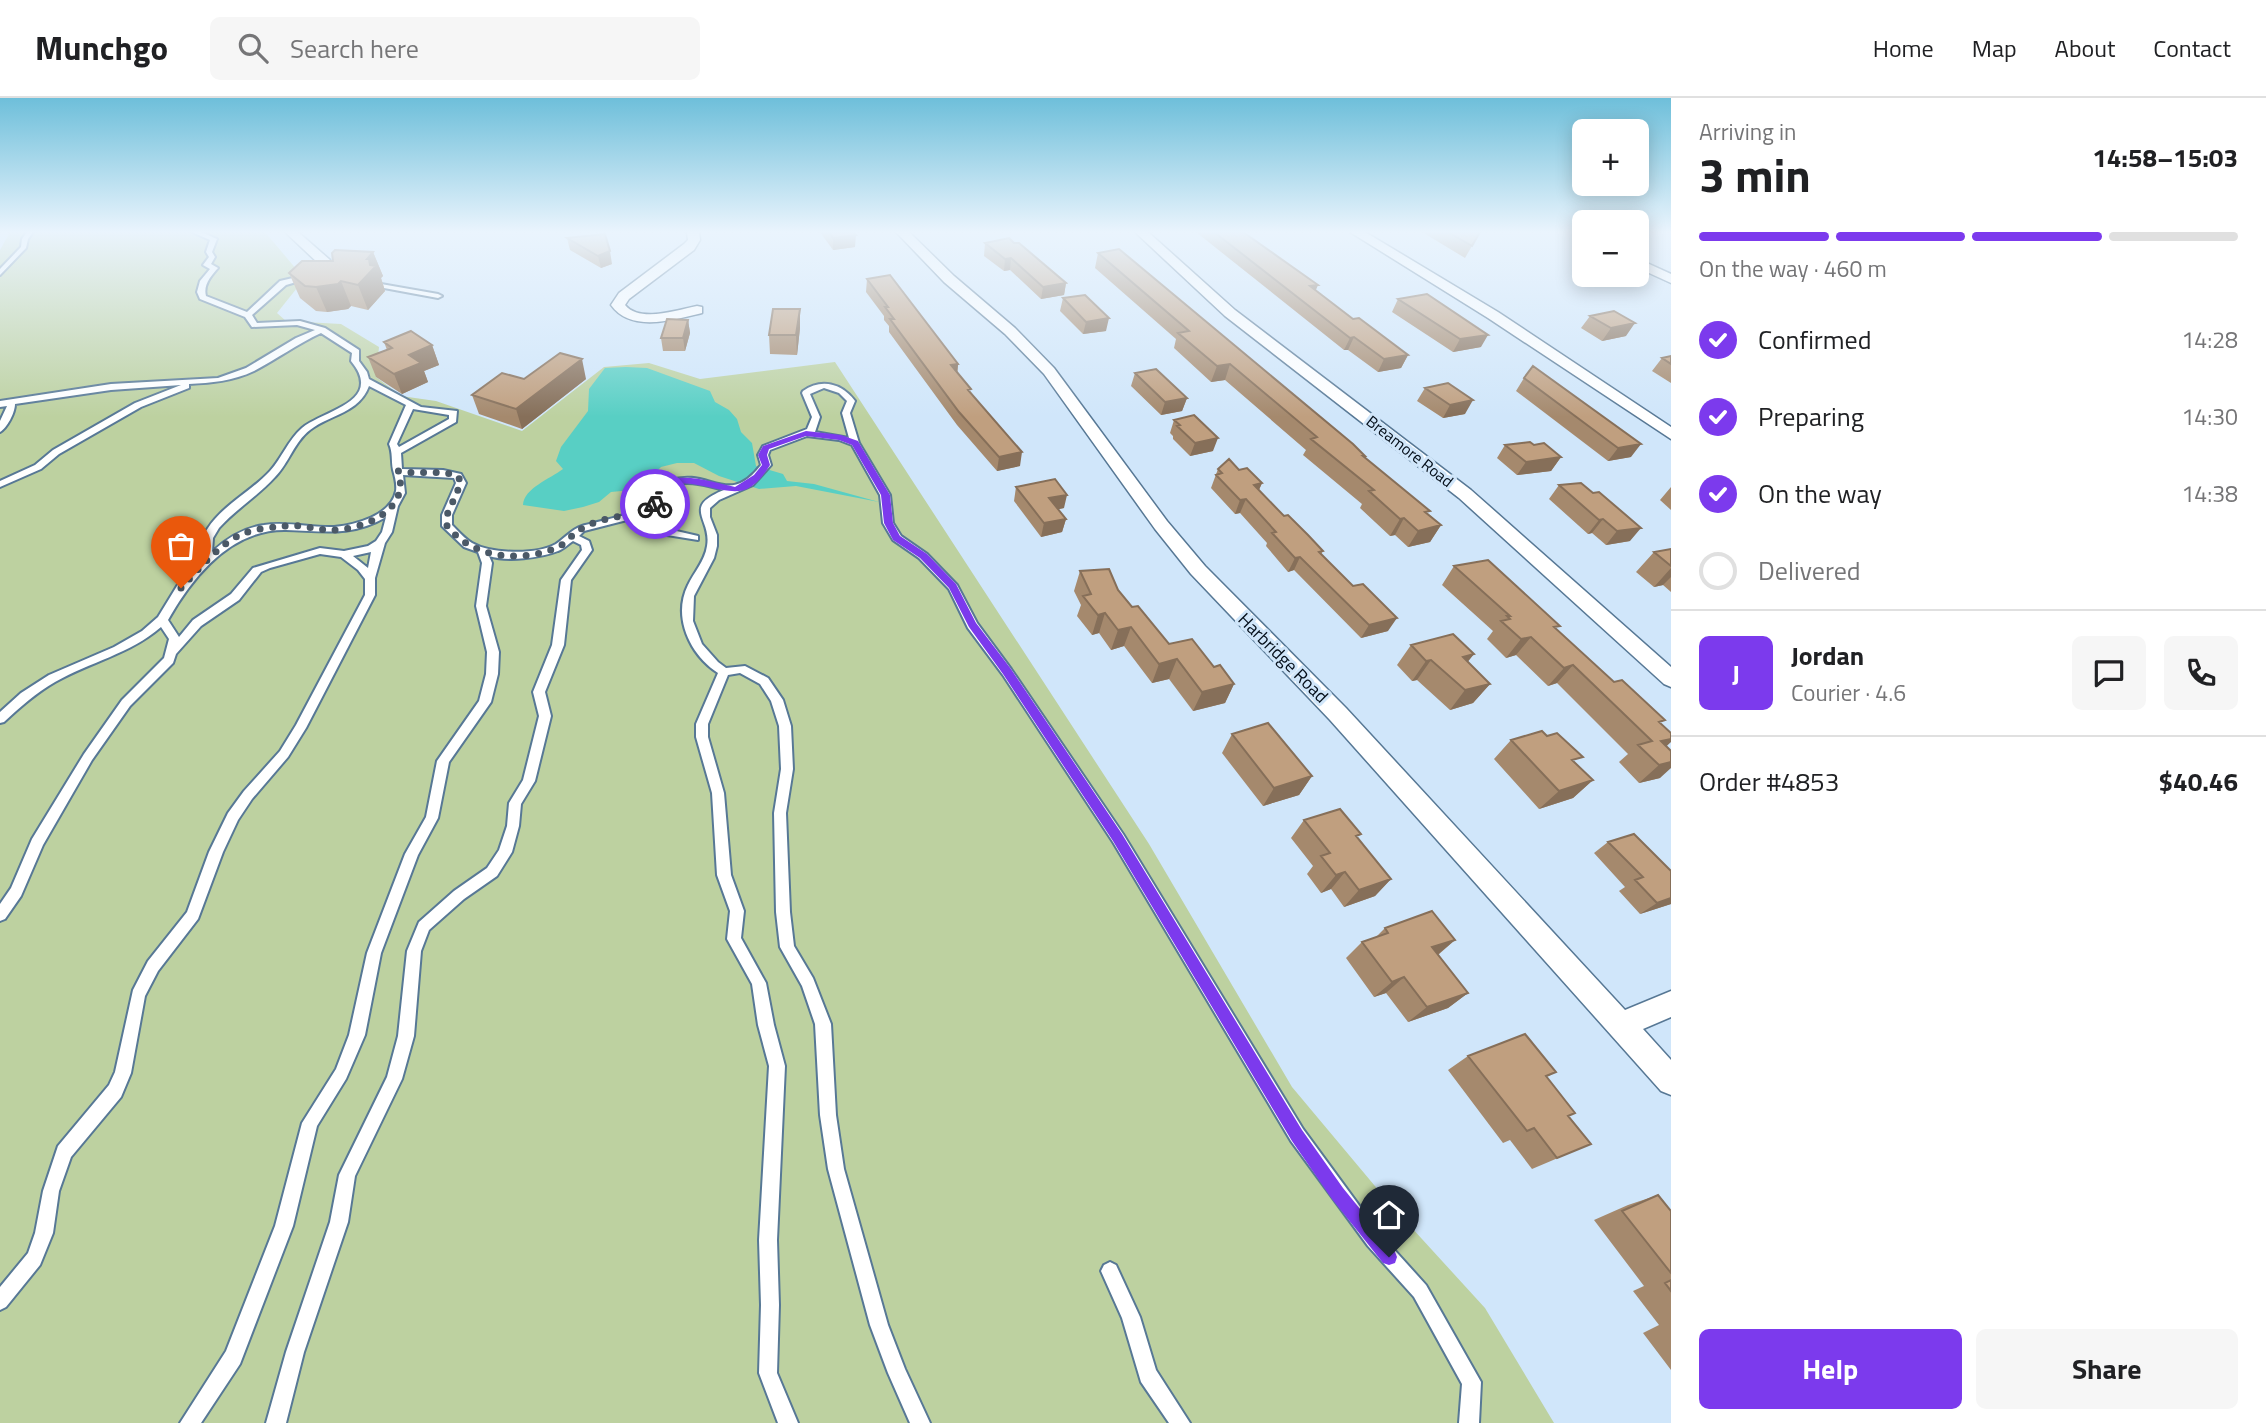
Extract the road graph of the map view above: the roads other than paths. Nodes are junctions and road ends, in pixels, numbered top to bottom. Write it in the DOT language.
graph roads {
  1 [pos="202,294"];
  2 [pos="271,294"];
  3 [pos="426,294"];
  4 [pos="627,294"];
  5 [pos="966,294"];
  6 [pos="1209,294"];
  7 [pos="1458,294"];
  8 [pos="438,296"];
  9 [pos="697,310"];
  10 [pos="248,315"];
  11 [pos="322,330"];
  12 [pos="366,381"];
  13 [pos="199,382"];
  14 [pos="11,403"];
  15 [pos="0,404"];
  16 [pos="410,405"];
  17 [pos="0,429"];
  18 [pos="806,433"];
  19 [pos="1671,434"];
  20 [pos="855,443"];
  21 [pos="397,452"];
  22 [pos="398,471"];
  23 [pos="0,484"];
  24 [pos="740,488"];
  25 [pos="394,507"];
  26 [pos="628,517"];
  27 [pos="711,531"];
  28 [pos="573,537"];
  29 [pos="694,538"];
  30 [pos="380,543"];
  31 [pos="483,552"];
  32 [pos="711,552"];
  33 [pos="344,554"];
  34 [pos="207,562"];
  35 [pos="370,578"];
  36 [pos="162,620"];
  37 [pos="173,651"];
  38 [pos="724,672"];
  39 [pos="1671,678"];
  40 [pos="0,719"];
  41 [pos="0,915"];
  42 [pos="1671,1004"];
  43 [pos="1621,1025"];
  44 [pos="1671,1081"];
  45 [pos="1110,1271"];
  46 [pos="0,1301"];
  47 [pos="190,1423"];
  48 [pos="276,1423"];
  49 [pos="788,1423"];
  50 [pos="920,1423"];
  51 [pos="1180,1423"];
  52 [pos="1469,1423"];
  1 -- 10 [label="lane"];
  2 -- 10 [label="lane"];
  3 -- 8 [label="lane"];
  4 -- 9 [label="street"];
  5 -- 43 [label="street, Harbridge Road"];
  6 -- 39 [label="street, Breamore Road"];
  7 -- 19 [label="street"];
  10 -- 11 [label="lane"];
  11 -- 12 [label="lane"];
  11 -- 13 [label="lane"];
  12 -- 16 [label="lane"];
  12 -- 34 [label="lane"];
  13 -- 14 [label="lane"];
  13 -- 23 [label="lane"];
  14 -- 15 [label="lane"];
  14 -- 17 [label="lane"];
  16 -- 21 [label="lane"];
  16 -- 21 [label="lane"];
  18 -- 20 [label="lane"];
  18 -- 20 [label="lane"];
  18 -- 24 [label="lane"];
  20 -- 52 [label="lane"];
  21 -- 22 [label="lane"];
  22 -- 25 [label="lane"];
  22 -- 31 [label="lane"];
  24 -- 26 [label="lane"];
  24 -- 27 [label="lane"];
  25 -- 30 [label="lane"];
  25 -- 34 [label="lane"];
  26 -- 28 [label="lane"];
  26 -- 29 [label="lane"];
  27 -- 29 [label="lane"];
  27 -- 32 [label="lane"];
  28 -- 31 [label="lane"];
  28 -- 48 [label="lane"];
  29 -- 32 [label="lane"];
  30 -- 33 [label="lane"];
  30 -- 35 [label="lane"];
  31 -- 47 [label="lane"];
  32 -- 38 [label="lane"];
  33 -- 35 [label="lane"];
  33 -- 37 [label="lane"];
  34 -- 36 [label="lane"];
  35 -- 46 [label="lane"];
  36 -- 37 [label="lane"];
  36 -- 40 [label="lane"];
  37 -- 41 [label="lane"];
  38 -- 49 [label="lane"];
  38 -- 50 [label="lane"];
  42 -- 43 [label="street"];
  43 -- 44 [label="street, Harbridge Road"];
  45 -- 51 [label="lane"];
}
